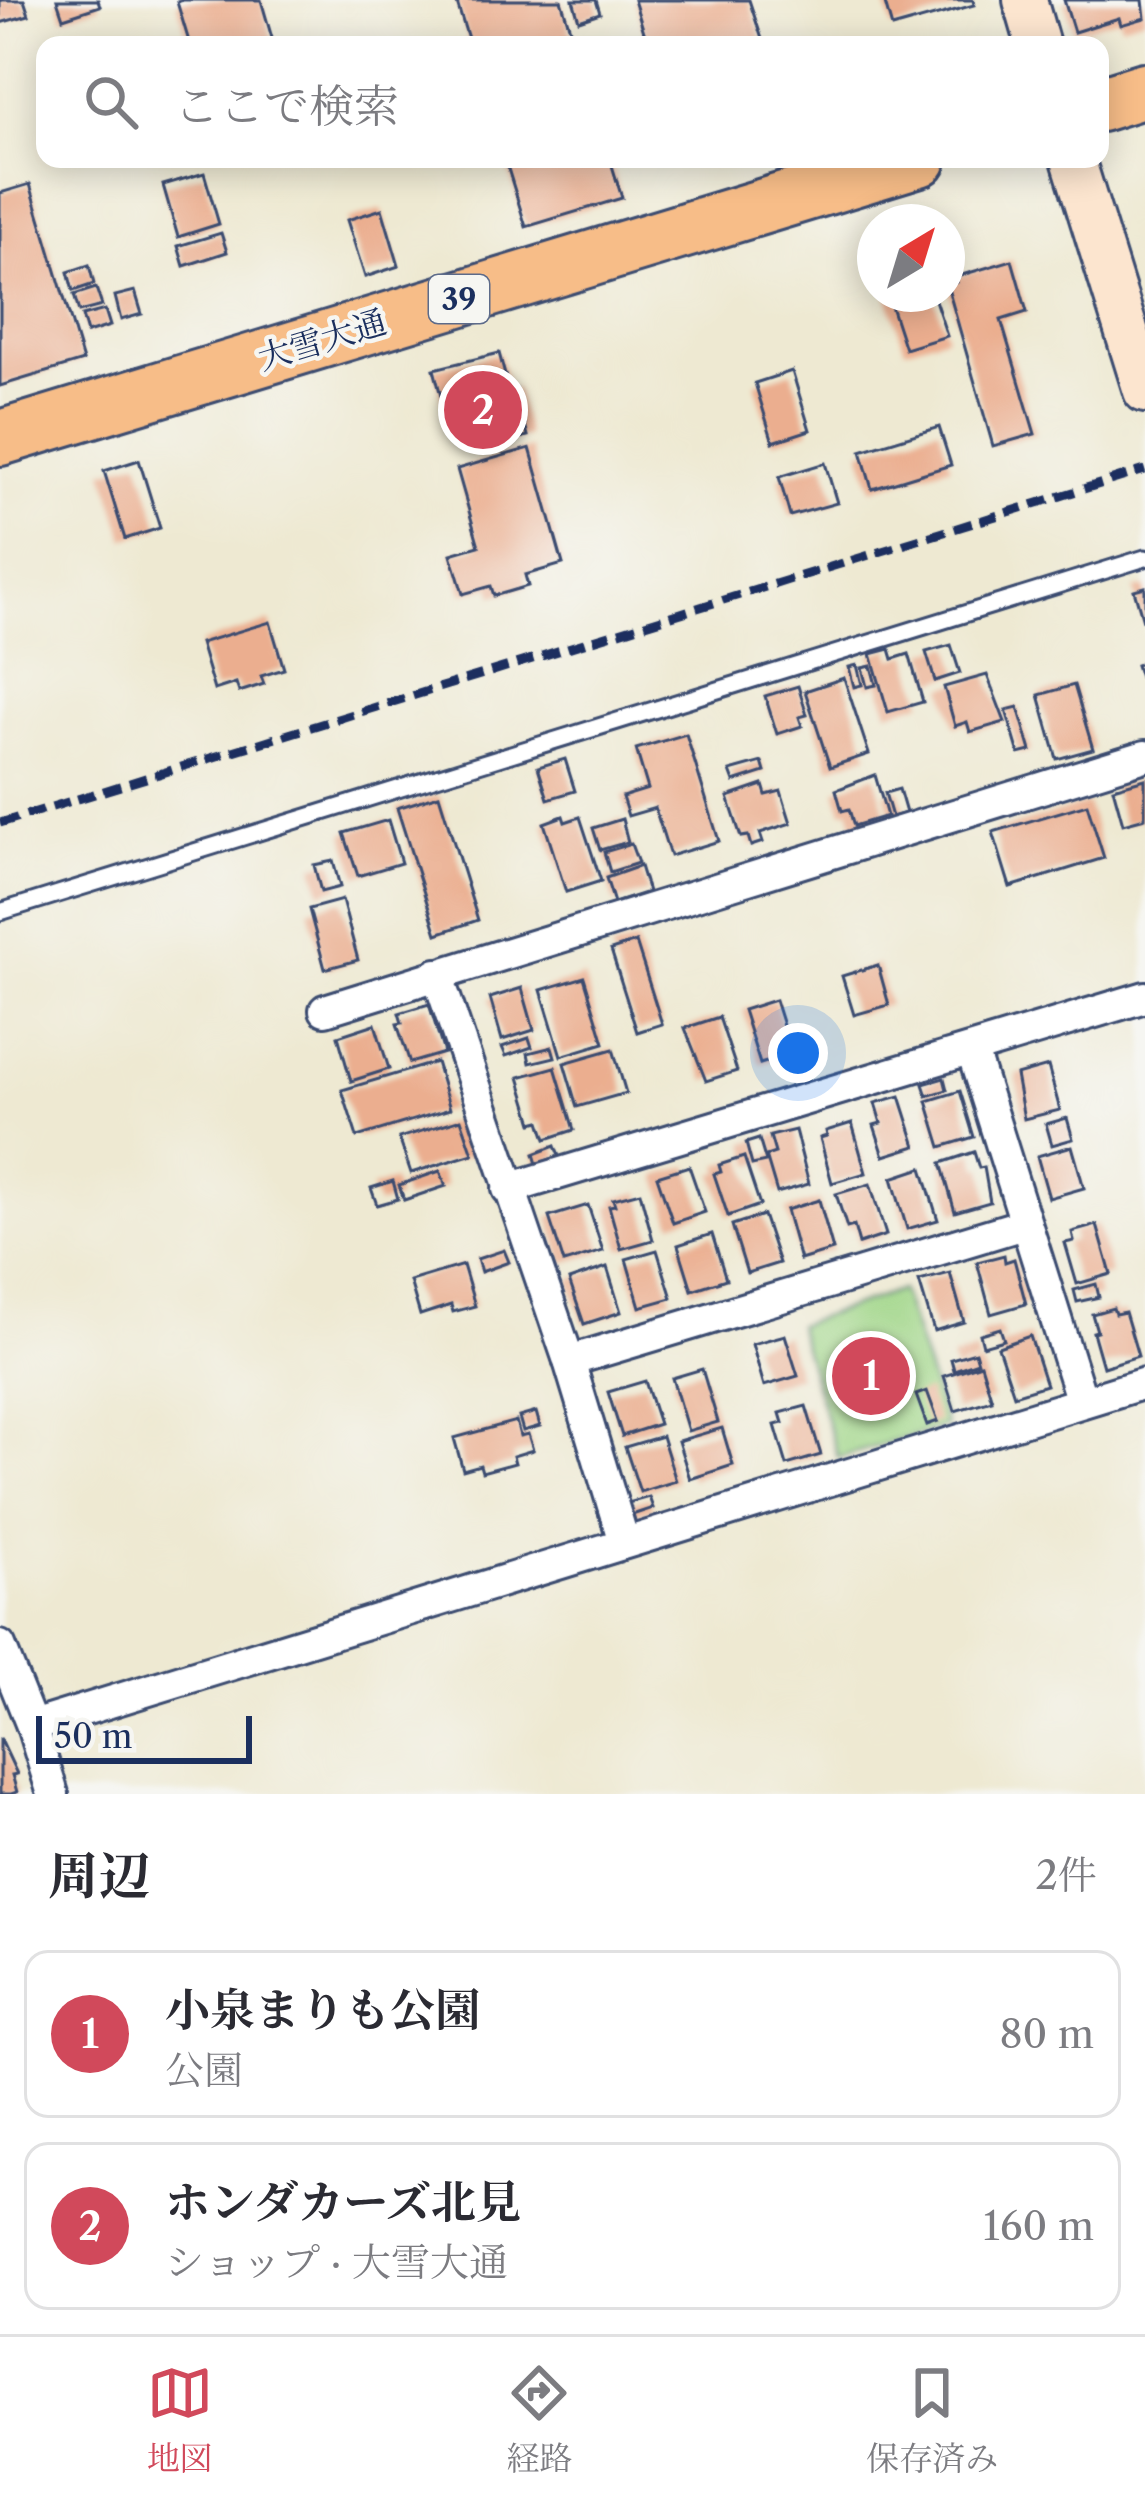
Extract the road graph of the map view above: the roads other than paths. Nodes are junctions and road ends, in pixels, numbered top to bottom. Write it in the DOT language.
graph roads {
  1 [pos="1025,0"];
  2 [pos="1035,36"];
  3 [pos="1145,90"];
  4 [pos="1109,101"];
  5 [pos="889,168"];
  6 [pos="1076,168"];
  7 [pos="1145,391"];
  8 [pos="0,438"];
  9 [pos="1145,557"];
  10 [pos="1145,756"];
  11 [pos="0,912"];
  12 [pos="437,974"];
  13 [pos="1145,998"];
  14 [pos="326,1010"];
  15 [pos="972,1051"];
  16 [pos="508,1189"];
  17 [pos="1024,1224"];
  18 [pos="569,1361"];
  19 [pos="1145,1383"];
  20 [pos="1082,1402"];
  21 [pos="624,1542"];
  22 [pos="0,1646"];
  23 [pos="9,1696"];
  24 [pos="32,1726"];
  25 [pos="53,1794"];
  1 -- 2 [label="street"];
  3 -- 4 [label="highway"];
  5 -- 8 [label="highway, 大雪大通 / 39"];
  6 -- 7 [label="street"];
  9 -- 11 [label="lane"];
  10 -- 12 [label="street"];
  12 -- 14 [label="street"];
  12 -- 16 [label="street"];
  13 -- 15 [label="street"];
  15 -- 16 [label="street"];
  15 -- 17 [label="street"];
  16 -- 18 [label="street"];
  17 -- 18 [label="street"];
  17 -- 20 [label="street"];
  18 -- 21 [label="street"];
  19 -- 20 [label="street"];
  20 -- 21 [label="street"];
  21 -- 24 [label="street"];
  22 -- 23 [label="street"];
  23 -- 24 [label="street"];
  24 -- 25 [label="street"];
}
